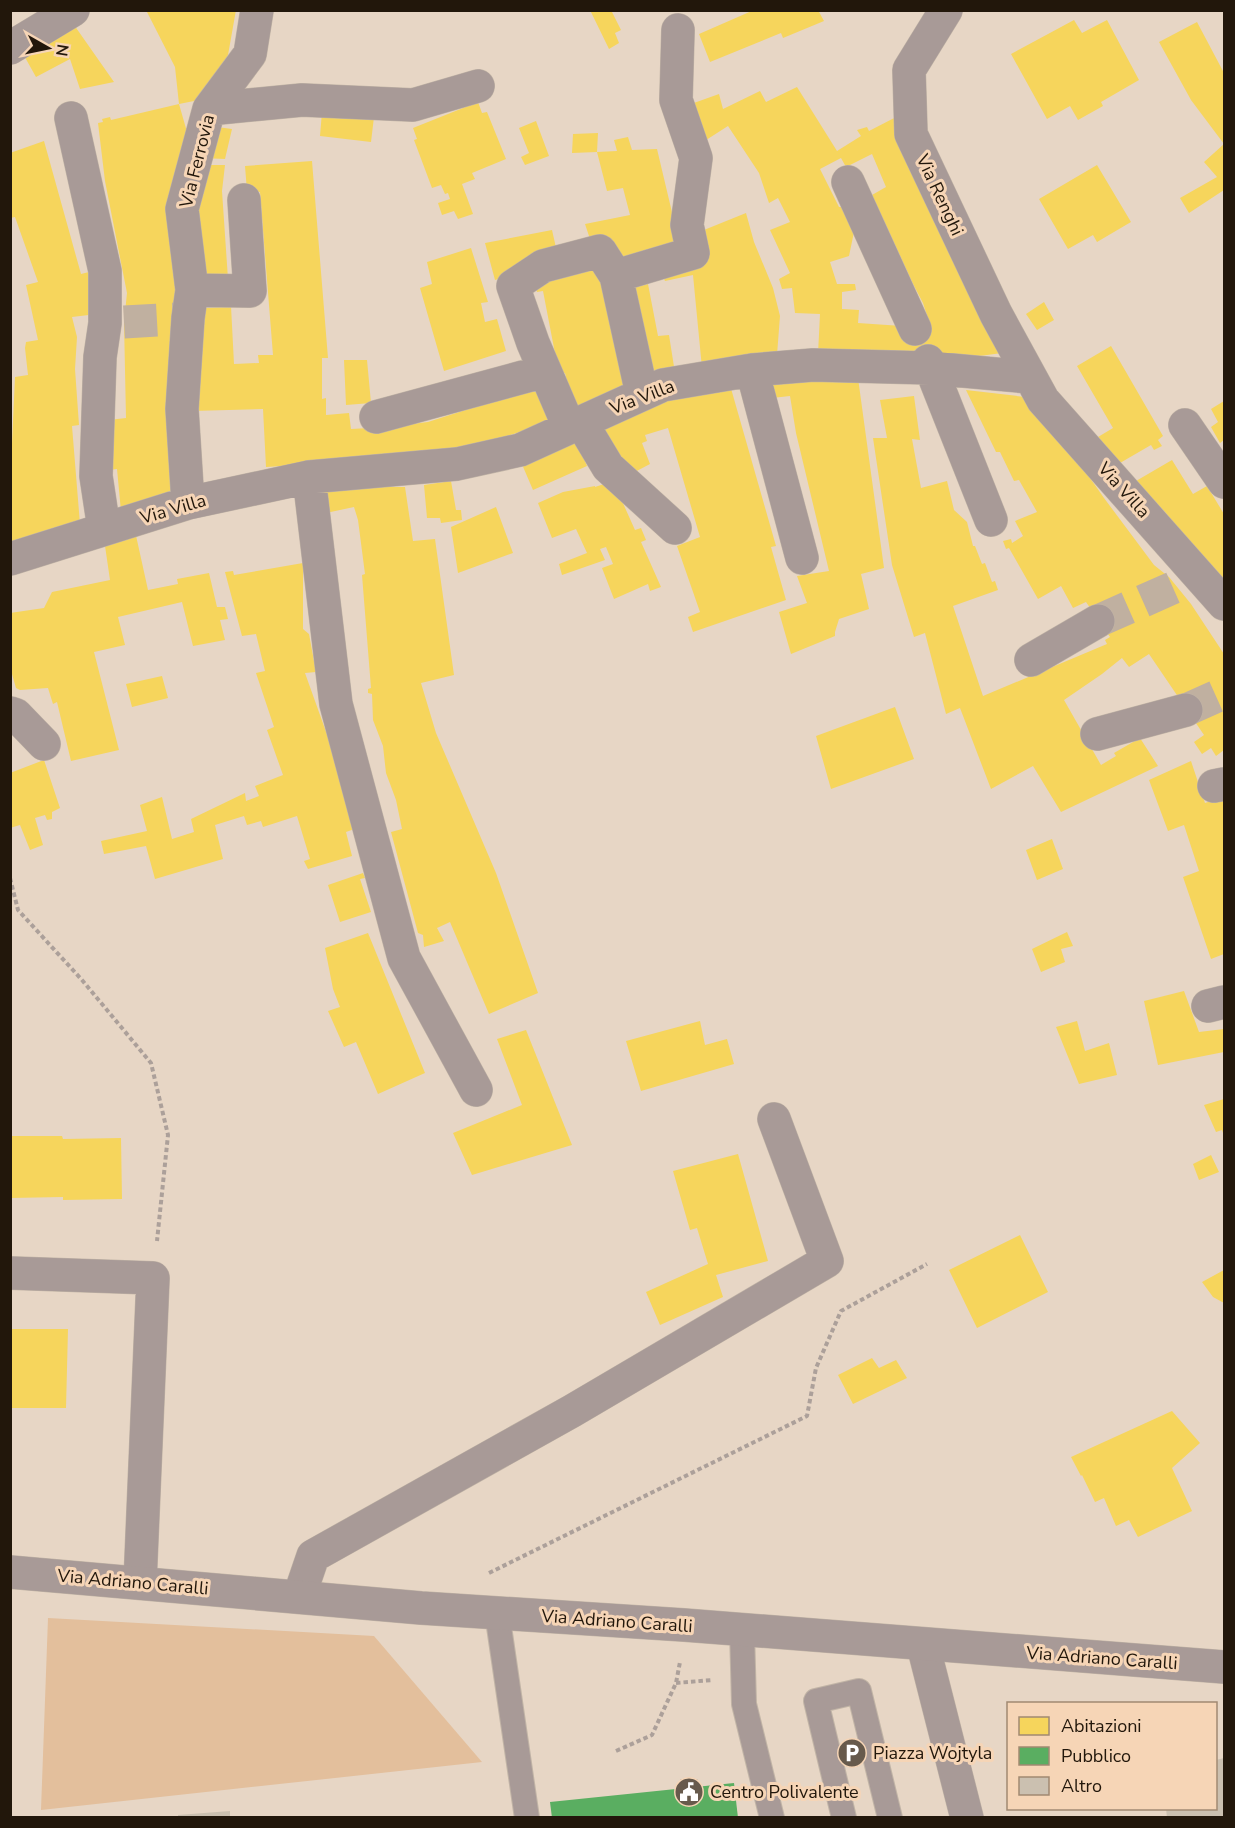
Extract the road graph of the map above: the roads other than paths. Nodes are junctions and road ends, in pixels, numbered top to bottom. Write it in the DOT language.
graph roads {
  1 [pos="73,10"];
  2 [pos="257,10"];
  3 [pos="946,10"];
  4 [pos="678,30"];
  5 [pos="10,48"];
  6 [pos="478,86"];
  7 [pos="209,109"];
  8 [pos="71,118"];
  9 [pos="848,182"];
  10 [pos="244,200"];
  11 [pos="616,276"];
  12 [pos="192,290"];
  13 [pos="915,329"];
  14 [pos="929,365"];
  15 [pos="752,370"];
  16 [pos="545,371"];
  17 [pos="1029,377"];
  18 [pos="642,394"];
  19 [pos="376,417"];
  20 [pos="575,425"];
  21 [pos="1185,425"];
  22 [pos="309,477"];
  23 [pos="1224,482"];
  24 [pos="188,503"];
  25 [pos="992,520"];
  26 [pos="675,528"];
  27 [pos="105,529"];
  28 [pos="802,558"];
  29 [pos="10,559"];
  30 [pos="1224,604"];
  31 [pos="1098,621"];
  32 [pos="1031,660"];
  33 [pos="1186,710"];
  34 [pos="10,713"];
  35 [pos="1097,734"];
  36 [pos="44,744"];
  37 [pos="476,1090"];
  38 [pos="774,1119"];
  39 [pos="10,1273"];
  40 [pos="10,1572"];
  41 [pos="140,1583"];
  42 [pos="299,1596"];
  43 [pos="497,1613"];
  44 [pos="742,1631"];
  45 [pos="923,1645"];
  46 [pos="1224,1667"];
  47 [pos="527,1818"];
  48 [pos="772,1818"];
  49 [pos="844,1818"];
  50 [pos="890,1818"];
  51 [pos="967,1818"];
  1 -- 5 [label="street"];
  2 -- 7 [label="street, Via Ferrovia"];
  3 -- 17 [label="street, Via Renghi"];
  4 -- 11 [label="street"];
  6 -- 7 [label="street"];
  7 -- 12 [label="street, Via Ferrovia"];
  8 -- 27 [label="street"];
  9 -- 13 [label="street"];
  10 -- 12 [label="street"];
  11 -- 16 [label="street"];
  11 -- 18 [label="street"];
  12 -- 24 [label="street, Via Ferrovia"];
  14 -- 15 [label="street, Via Villa"];
  14 -- 17 [label="street, Via Villa"];
  14 -- 25 [label="street"];
  15 -- 18 [label="street, Via Villa"];
  15 -- 28 [label="street"];
  16 -- 19 [label="street"];
  16 -- 20 [label="street"];
  17 -- 30 [label="street, Via Villa"];
  18 -- 20 [label="street, Via Villa"];
  20 -- 22 [label="street, Via Villa"];
  20 -- 26 [label="street"];
  21 -- 23 [label="street"];
  22 -- 24 [label="street, Via Villa"];
  22 -- 37 [label="street"];
  24 -- 27 [label="street, Via Villa"];
  27 -- 29 [label="street, Via Villa"];
  31 -- 32 [label="street"];
  33 -- 35 [label="street"];
  34 -- 36 [label="street"];
  38 -- 42 [label="street"];
  39 -- 41 [label="street"];
  40 -- 41 [label="street, Via Adriano Caralli"];
  41 -- 42 [label="street, Via Adriano Caralli"];
  42 -- 43 [label="street, Via Adriano Caralli"];
  43 -- 44 [label="street, Via Adriano Caralli"];
  43 -- 47 [label="lane"];
  44 -- 45 [label="street, Via Adriano Caralli"];
  44 -- 48 [label="lane"];
  45 -- 46 [label="street, Via Adriano Caralli"];
  45 -- 51 [label="street"];
  49 -- 50 [label="lane"];
}
